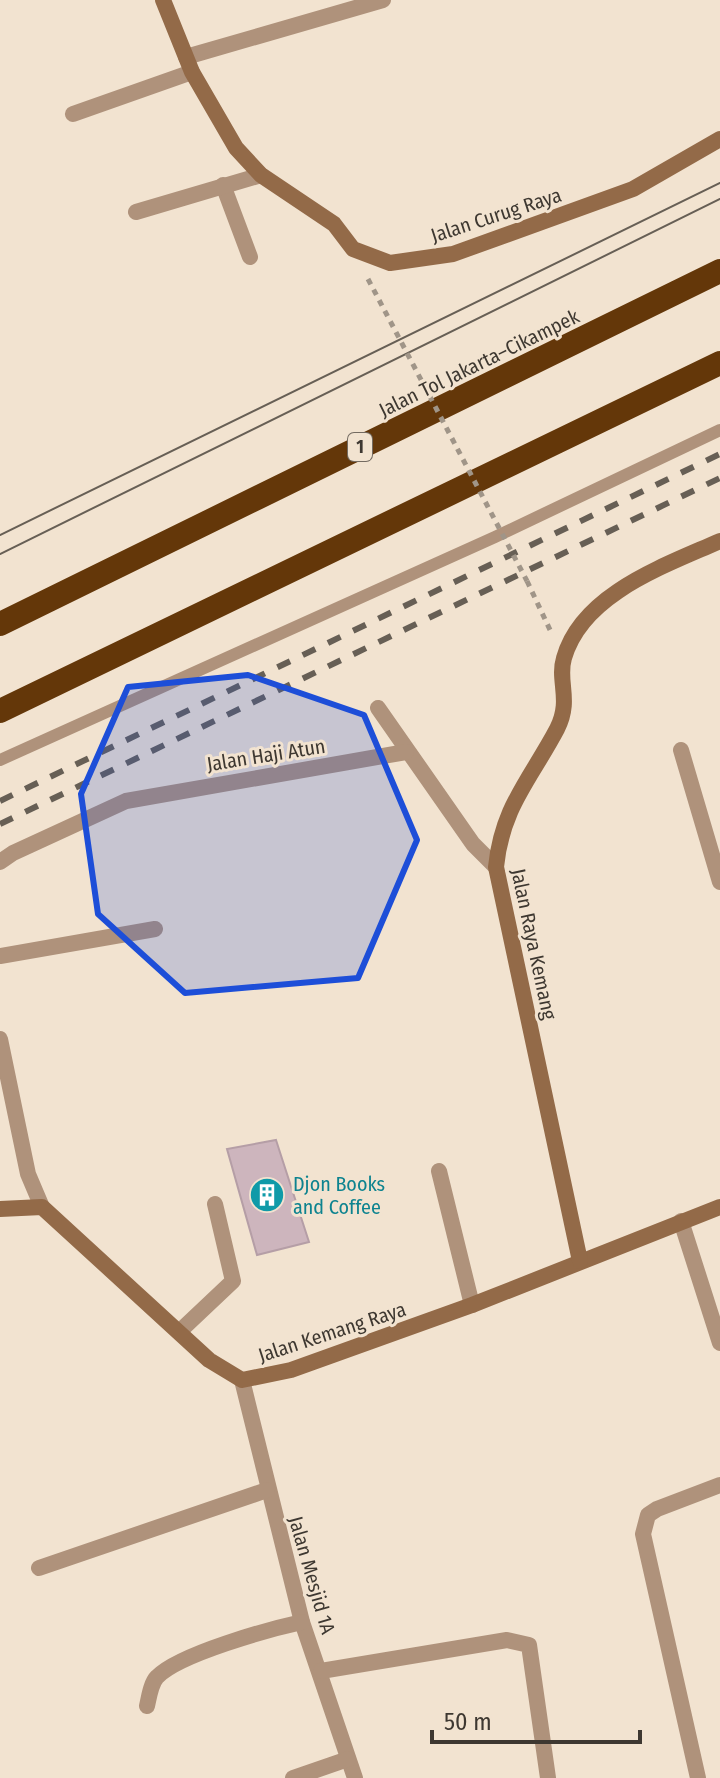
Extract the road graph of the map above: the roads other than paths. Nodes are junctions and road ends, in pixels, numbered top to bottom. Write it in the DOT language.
graph roads {
  1 [pos="163,0"];
  2 [pos="383,0"];
  3 [pos="189,64"];
  4 [pos="73,114"];
  5 [pos="720,139"];
  6 [pos="261,175"];
  7 [pos="223,185"];
  8 [pos="136,212"];
  9 [pos="250,257"];
  10 [pos="720,271"];
  11 [pos="720,363"];
  12 [pos="720,430"];
  13 [pos="720,541"];
  14 [pos="0,624"];
  15 [pos="378,708"];
  16 [pos="0,711"];
  17 [pos="681,750"];
  18 [pos="406,752"];
  19 [pos="0,760"];
  20 [pos="0,862"];
  21 [pos="496,867"];
  22 [pos="720,882"];
  23 [pos="155,929"];
  24 [pos="0,956"];
  25 [pos="0,1039"];
  26 [pos="439,1171"];
  27 [pos="215,1204"];
  28 [pos="42,1207"];
  29 [pos="720,1207"];
  30 [pos="0,1209"];
  31 [pos="681,1221"];
  32 [pos="580,1261"];
  33 [pos="472,1305"];
  34 [pos="179,1332"];
  35 [pos="720,1343"];
  36 [pos="242,1380"];
  37 [pos="720,1485"];
  38 [pos="267,1490"];
  39 [pos="39,1568"];
  40 [pos="302,1622"];
  41 [pos="321,1671"];
  42 [pos="147,1706"];
  43 [pos="348,1759"];
  44 [pos="293,1778"];
  45 [pos="355,1778"];
  46 [pos="548,1778"];
  47 [pos="698,1778"];
  1 -- 3 [label="street, Jalan Curug Raya"];
  2 -- 3 [label="street"];
  3 -- 4 [label="street"];
  3 -- 6 [label="street, Jalan Curug Raya"];
  5 -- 6 [label="street, Jalan Curug Raya"];
  6 -- 7 [label="street"];
  7 -- 8 [label="street"];
  7 -- 9 [label="street"];
  10 -- 14 [label="highway, Jalan Tol Jakarta–Cikampek / 1"];
  11 -- 16 [label="highway"];
  12 -- 19 [label="lane"];
  13 -- 21 [label="street, Jalan Raya Kemang"];
  15 -- 18 [label="street"];
  17 -- 22 [label="street"];
  18 -- 20 [label="street, Jalan Haji Atun"];
  18 -- 21 [label="street"];
  21 -- 32 [label="street, Jalan Raya Kemang"];
  23 -- 24 [label="street"];
  25 -- 28 [label="street"];
  26 -- 33 [label="street"];
  27 -- 34 [label="street"];
  28 -- 30 [label="street"];
  28 -- 34 [label="street, Jalan Kemang Raya"];
  29 -- 31 [label="street, Jalan Kemang Raya"];
  31 -- 32 [label="street, Jalan Kemang Raya"];
  31 -- 35 [label="street"];
  32 -- 33 [label="street, Jalan Kemang Raya"];
  33 -- 36 [label="street, Jalan Kemang Raya"];
  34 -- 36 [label="street, Jalan Kemang Raya"];
  36 -- 38 [label="street, Jalan Mesjid 1A"];
  37 -- 47 [label="street"];
  38 -- 39 [label="street"];
  38 -- 40 [label="street, Jalan Mesjid 1A"];
  40 -- 41 [label="street, Jalan Mesjid 1A"];
  40 -- 42 [label="street"];
  41 -- 43 [label="street, Jalan Mesjid 1A"];
  41 -- 46 [label="street"];
  43 -- 44 [label="street"];
  43 -- 45 [label="street, Jalan Mesjid 1A"];
}
